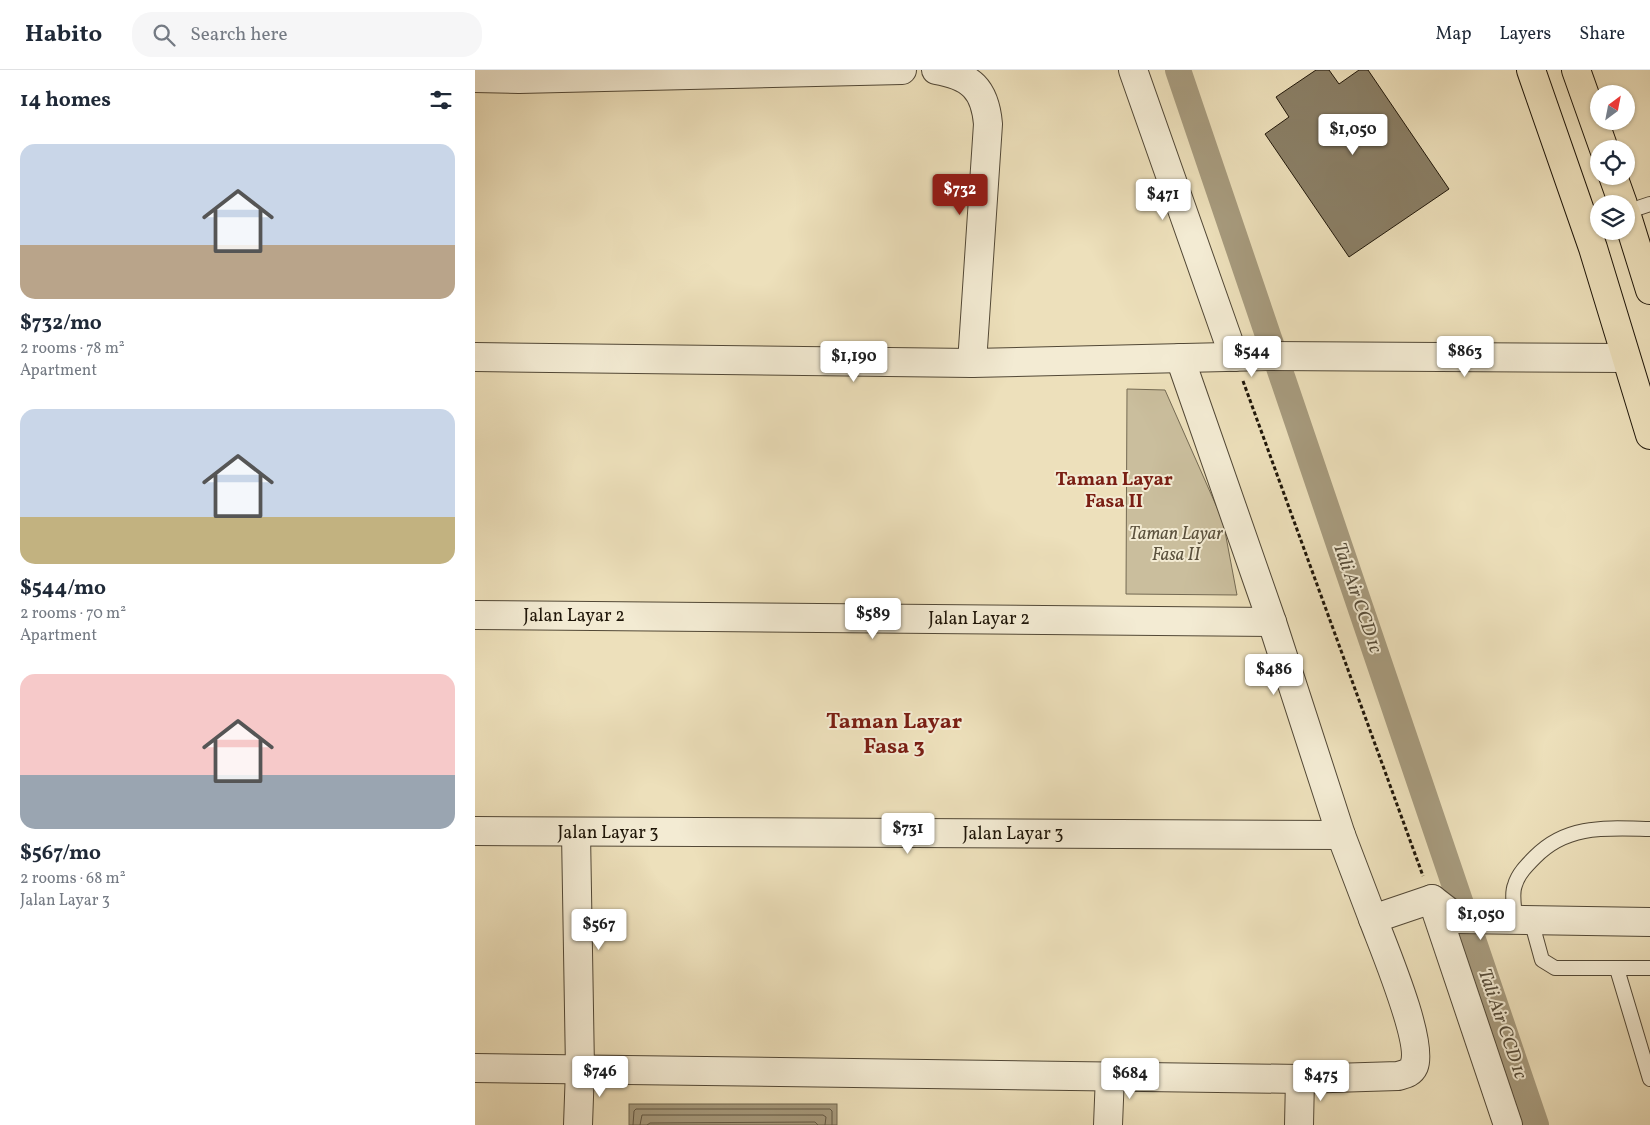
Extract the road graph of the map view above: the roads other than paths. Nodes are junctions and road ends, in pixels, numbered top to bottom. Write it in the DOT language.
graph roads {
  1 [pos="902,70"];
  2 [pos="936,70"];
  3 [pos="1133,70"];
  4 [pos="1531,70"];
  5 [pos="1576,70"];
  6 [pos="801,71"];
  7 [pos="519,74"];
  8 [pos="475,78"];
  9 [pos="1601,140"];
  10 [pos="1650,204"];
  11 [pos="1635,210"];
  12 [pos="1634,240"];
  13 [pos="1649,287"];
  14 [pos="475,357"];
  15 [pos="1234,357"];
  16 [pos="1180,358"];
  17 [pos="1625,358"];
  18 [pos="972,364"];
  19 [pos="1650,435"];
  20 [pos="475,615"];
  21 [pos="1272,622"];
  22 [pos="1650,829"];
  23 [pos="475,831"];
  24 [pos="576,833"];
  25 [pos="1341,835"];
  26 [pos="1432,899"];
  27 [pos="1373,919"];
  28 [pos="1517,920"];
  29 [pos="1650,922"];
  30 [pos="1650,968"];
  31 [pos="1617,969"];
  32 [pos="475,1068"];
  33 [pos="580,1069"];
  34 [pos="1110,1075"];
  35 [pos="1300,1079"];
  36 [pos="1650,1079"];
  37 [pos="578,1125"];
  38 [pos="1109,1125"];
  39 [pos="1299,1125"];
  40 [pos="1507,1125"];
  1 -- 6 [label="street"];
  2 -- 18 [label="street"];
  3 -- 15 [label="street"];
  4 -- 17 [label="main road"];
  5 -- 9 [label="main road"];
  6 -- 7 [label="street"];
  7 -- 8 [label="street"];
  10 -- 11 [label="lane"];
  12 -- 13 [label="main road"];
  14 -- 18 [label="street"];
  15 -- 16 [label="street"];
  15 -- 17 [label="street"];
  16 -- 18 [label="street"];
  16 -- 21 [label="street"];
  17 -- 19 [label="main road"];
  20 -- 21 [label="street, Jalan Layar 2"];
  21 -- 25 [label="street"];
  22 -- 28 [label="lane"];
  23 -- 24 [label="street, Jalan Layar 3"];
  24 -- 25 [label="street, Jalan Layar 3"];
  24 -- 33 [label="street"];
  25 -- 27 [label="street"];
  26 -- 27 [label="street"];
  26 -- 28 [label="street"];
  26 -- 40 [label="street"];
  27 -- 35 [label="street"];
  28 -- 29 [label="street"];
  28 -- 31 [label="lane"];
  30 -- 31 [label="lane"];
  31 -- 36 [label="lane"];
  32 -- 33 [label="street"];
  33 -- 34 [label="street"];
  33 -- 37 [label="street"];
  34 -- 35 [label="street"];
  34 -- 38 [label="street"];
  35 -- 39 [label="street"];
}
